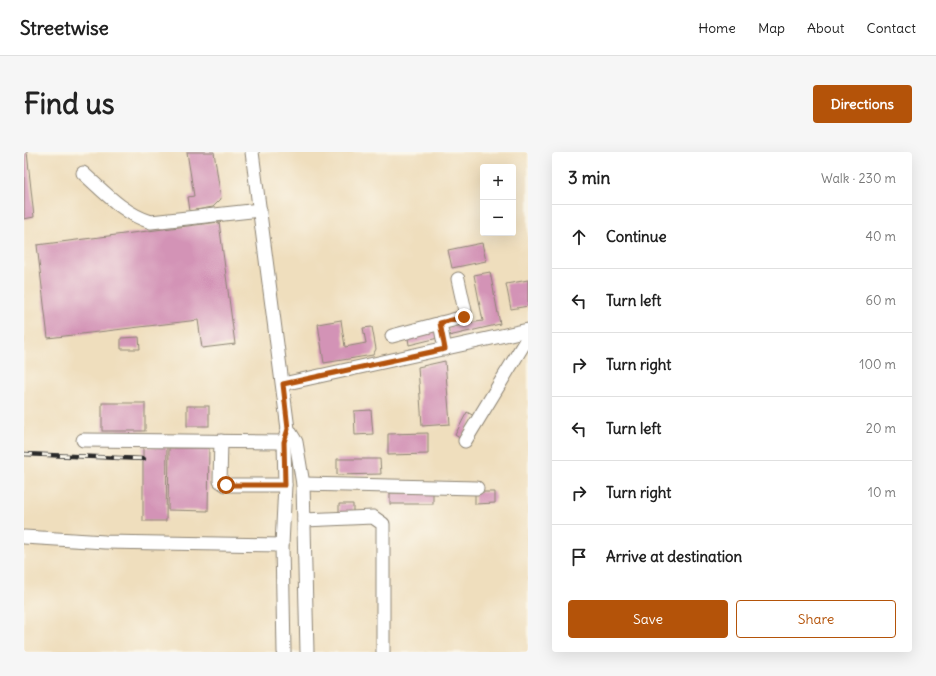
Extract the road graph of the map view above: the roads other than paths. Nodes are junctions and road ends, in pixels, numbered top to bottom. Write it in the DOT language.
graph roads {
  1 [pos="252,152"];
  2 [pos="83,173"];
  3 [pos="260,210"];
  4 [pos="458,279"];
  5 [pos="440,323"];
  6 [pos="528,330"];
  7 [pos="392,336"];
  8 [pos="528,337"];
  9 [pos="445,349"];
  10 [pos="283,384"];
  11 [pos="288,429"];
  12 [pos="83,440"];
  13 [pos="221,441"];
  14 [pos="465,441"];
  15 [pos="284,442"];
  16 [pos="303,484"];
  17 [pos="285,485"];
  18 [pos="477,488"];
  19 [pos="284,512"];
  20 [pos="304,515"];
  21 [pos="24,537"];
  22 [pos="282,545"];
  23 [pos="284,652"];
  24 [pos="307,652"];
  25 [pos="383,652"];
  1 -- 3 [label="street"];
  2 -- 3 [label="street"];
  3 -- 10 [label="street"];
  4 -- 5 [label="street"];
  5 -- 7 [label="street"];
  5 -- 9 [label="street"];
  6 -- 9 [label="street"];
  8 -- 14 [label="street"];
  9 -- 10 [label="street"];
  10 -- 11 [label="street"];
  11 -- 15 [label="street"];
  11 -- 16 [label="street"];
  12 -- 13 [label="street"];
  13 -- 15 [label="street"];
  13 -- 17 [label="street"];
  15 -- 17 [label="street"];
  16 -- 18 [label="street"];
  16 -- 20 [label="street"];
  17 -- 19 [label="street"];
  19 -- 20 [label="street"];
  19 -- 22 [label="street"];
  20 -- 24 [label="street"];
  20 -- 25 [label="street"];
  21 -- 22 [label="street"];
  22 -- 23 [label="street"];
}
